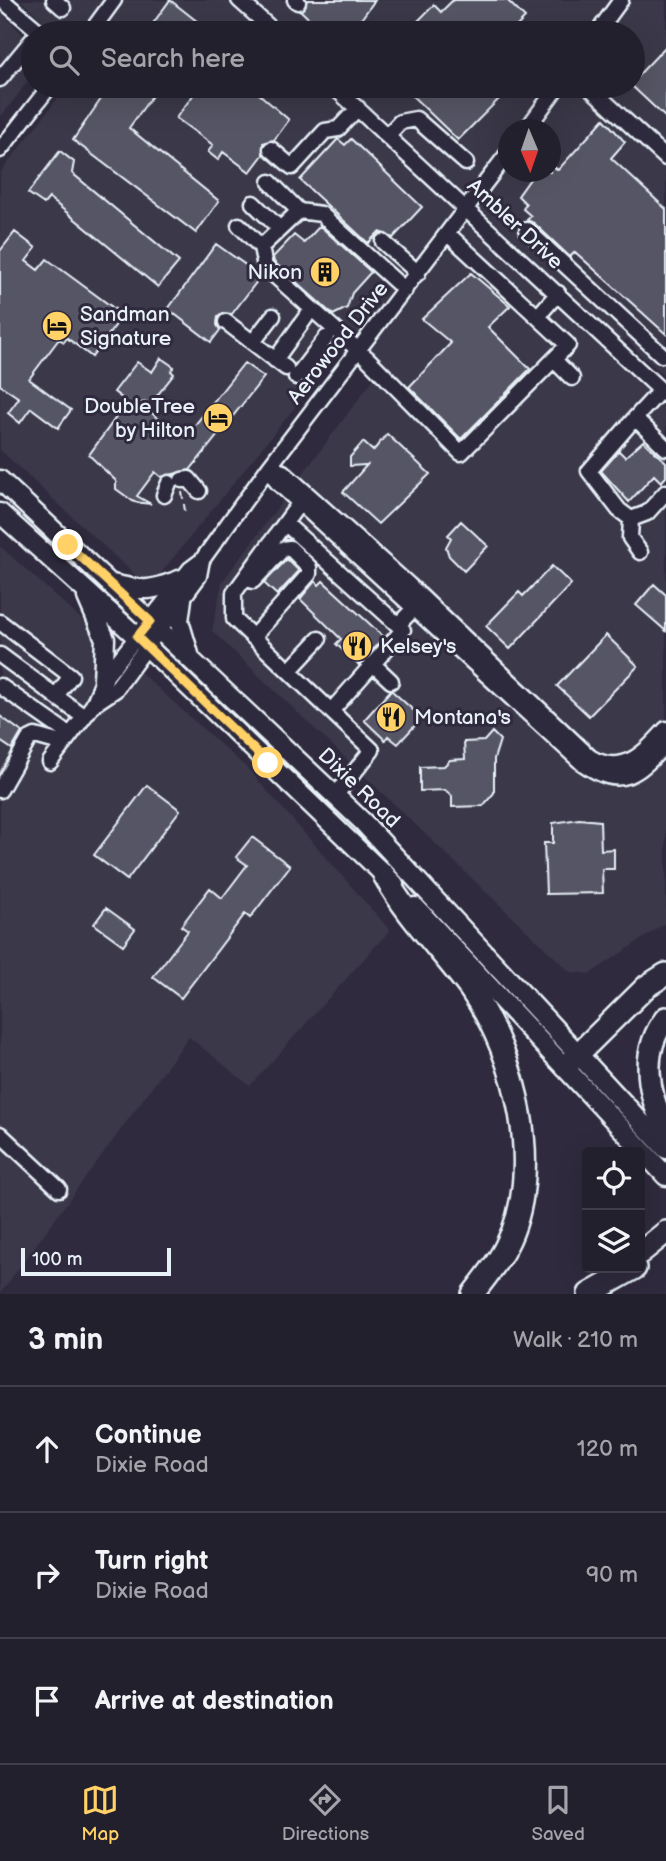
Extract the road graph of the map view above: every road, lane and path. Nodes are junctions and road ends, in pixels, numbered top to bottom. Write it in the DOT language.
graph roads {
  1 [pos="114,0"];
  2 [pos="239,0"];
  3 [pos="621,0"];
  4 [pos="2,3"];
  5 [pos="23,21"];
  6 [pos="99,21"];
  7 [pos="263,21"];
  8 [pos="606,21"];
  9 [pos="21,54"];
  10 [pos="0,79"];
  11 [pos="39,98"];
  12 [pos="347,98"];
  13 [pos="549,98"];
  14 [pos="601,98"];
  15 [pos="358,108"];
  16 [pos="534,119"];
  17 [pos="5,133"];
  18 [pos="388,135"];
  19 [pos="271,149"];
  20 [pos="0,150"];
  21 [pos="666,158"];
  22 [pos="466,163"];
  23 [pos="498,168"];
  24 [pos="270,182"];
  25 [pos="254,203"];
  26 [pos="468,209"];
  27 [pos="299,211"];
  28 [pos="239,225"];
  29 [pos="280,229"];
  30 [pos="527,230"];
  31 [pos="448,234"];
  32 [pos="383,242"];
  33 [pos="261,247"];
  34 [pos="418,273"];
  35 [pos="405,290"];
  36 [pos="558,293"];
  37 [pos="274,316"];
  38 [pos="538,316"];
  39 [pos="306,317"];
  40 [pos="226,322"];
  41 [pos="326,338"];
  42 [pos="253,342"];
  43 [pos="358,350"];
  44 [pos="664,353"];
  45 [pos="554,360"];
  46 [pos="286,368"];
  47 [pos="646,375"];
  48 [pos="572,378"];
  49 [pos="664,392"];
  50 [pos="635,418"];
  51 [pos="666,448"];
  52 [pos="269,467"];
  53 [pos="0,480"];
  54 [pos="174,487"];
  55 [pos="199,491"];
  56 [pos="666,492"];
  57 [pos="303,498"];
  58 [pos="185,511"];
  59 [pos="0,513"];
  60 [pos="631,519"];
  61 [pos="286,524"];
  62 [pos="640,552"];
  63 [pos="202,559"];
  64 [pos="182,579"];
  65 [pos="253,582"];
  66 [pos="109,583"];
  67 [pos="81,589"];
  68 [pos="181,599"];
  69 [pos="419,603"];
  70 [pos="0,622"];
  71 [pos="155,625"];
  72 [pos="398,625"];
  73 [pos="253,637"];
  74 [pos="319,639"];
  75 [pos="142,642"];
  76 [pos="0,655"];
  77 [pos="191,661"];
  78 [pos="373,664"];
  79 [pos="290,670"];
  80 [pos="103,680"];
  81 [pos="391,681"];
  82 [pos="0,686"];
  83 [pos="56,696"];
  84 [pos="332,710"];
  85 [pos="88,711"];
  86 [pos="666,729"];
  87 [pos="67,740"];
  88 [pos="666,744"];
  89 [pos="573,749"];
  90 [pos="50,762"];
  91 [pos="0,790"];
  92 [pos="335,796"];
  93 [pos="384,875"];
  94 [pos="666,974"];
  95 [pos="666,1017"];
  96 [pos="572,1060"];
  97 [pos="666,1131"];
  98 [pos="0,1134"];
  99 [pos="666,1149"];
  100 [pos="666,1176"];
  101 [pos="59,1189"];
  102 [pos="666,1232"];
  103 [pos="645,1249"];
  104 [pos="666,1250"];
  105 [pos="645,1262"];
  106 [pos="620,1274"];
  107 [pos="473,1294"];
  108 [pos="589,1294"];
  1 -- 6 [label="street"];
  2 -- 7 [label="street"];
  3 -- 8 [label="street"];
  4 -- 5 [label="street"];
  9 -- 10 [label="street"];
  11 -- 17 [label="street"];
  12 -- 15 [label="street, Ambler Drive"];
  13 -- 16 [label="street"];
  14 -- 21 [label="street"];
  15 -- 18 [label="street, Ambler Drive"];
  15 -- 19 [label="street"];
  17 -- 20 [label="street"];
  18 -- 22 [label="street"];
  18 -- 26 [label="street, Ambler Drive"];
  23 -- 26 [label="street, Aerowood Drive"];
  24 -- 27 [label="street"];
  25 -- 29 [label="street"];
  26 -- 31 [label="street, Aerowood Drive"];
  26 -- 36 [label="street, Ambler Drive"];
  27 -- 29 [label="street"];
  27 -- 35 [label="street"];
  28 -- 33 [label="street"];
  29 -- 33 [label="street"];
  30 -- 44 [label="street"];
  31 -- 34 [label="street, Aerowood Drive"];
  31 -- 38 [label="street"];
  32 -- 34 [label="street"];
  33 -- 43 [label="street"];
  34 -- 35 [label="street, Aerowood Drive"];
  35 -- 43 [label="street, Aerowood Drive"];
  36 -- 38 [label="street"];
  36 -- 47 [label="street, Ambler Drive"];
  37 -- 42 [label="street"];
  38 -- 45 [label="street"];
  39 -- 46 [label="street"];
  40 -- 42 [label="street"];
  41 -- 46 [label="street"];
  42 -- 46 [label="street"];
  43 -- 45 [label="street"];
  43 -- 52 [label="street, Aerowood Drive"];
  44 -- 47 [label="street"];
  45 -- 48 [label="street"];
  47 -- 49 [label="street, Ambler Drive"];
  49 -- 50 [label="street"];
  50 -- 51 [label="street"];
  50 -- 60 [label="street"];
  52 -- 57 [label="street"];
  52 -- 63 [label="street, Aerowood Drive"];
  53 -- 66 [label="main road, Dixie Road"];
  54 -- 55 [label="street"];
  54 -- 58 [label="path"];
  56 -- 60 [label="street"];
  57 -- 61 [label="street"];
  57 -- 69 [label="street"];
  59 -- 67 [label="main road, Dixie Road"];
  60 -- 62 [label="street"];
  61 -- 72 [label="street"];
  61 -- 73 [label="street"];
  63 -- 64 [label="street, Aerowood Drive"];
  63 -- 68 [label="street, Aerowood Drive"];
  64 -- 66 [label="main road"];
  64 -- 71 [label="street, Aerowood Drive"];
  65 -- 73 [label="street"];
  66 -- 71 [label="main road, Dixie Road"];
  67 -- 75 [label="main road, Dixie Road"];
  67 -- 80 [label="main road"];
  68 -- 71 [label="street, Aerowood Drive"];
  68 -- 77 [label="main road"];
  69 -- 72 [label="street"];
  69 -- 89 [label="street"];
  70 -- 83 [label="street"];
  71 -- 75 [label="street, Aerowood Drive"];
  71 -- 77 [label="main road, Dixie Road"];
  72 -- 78 [label="street"];
  73 -- 79 [label="street"];
  74 -- 79 [label="street"];
  75 -- 80 [label="street, Aerowood Drive"];
  75 -- 85 [label="street, Aerowood Drive"];
  75 -- 93 [label="main road, Dixie Road"];
  76 -- 83 [label="street"];
  77 -- 92 [label="main road, Dixie Road"];
  78 -- 81 [label="street"];
  78 -- 84 [label="street"];
  79 -- 84 [label="street"];
  80 -- 85 [label="street, Aerowood Drive"];
  82 -- 87 [label="street"];
  83 -- 85 [label="street"];
  84 -- 92 [label="street"];
  85 -- 87 [label="street, Aerowood Drive"];
  86 -- 89 [label="street"];
  87 -- 90 [label="street, Aerowood Drive"];
  87 -- 91 [label="street"];
  88 -- 89 [label="street"];
  92 -- 96 [label="main road, Dixie Road"];
  93 -- 96 [label="main road, Dixie Road"];
  93 -- 107 [label="highway"];
  94 -- 96 [label="highway"];
  95 -- 97 [label="highway"];
  96 -- 99 [label="main road, Dixie Road"];
  96 -- 100 [label="main road, Dixie Road"];
  98 -- 101 [label="street"];
  102 -- 103 [label="highway"];
  104 -- 105 [label="highway"];
  106 -- 108 [label="highway"];
}
